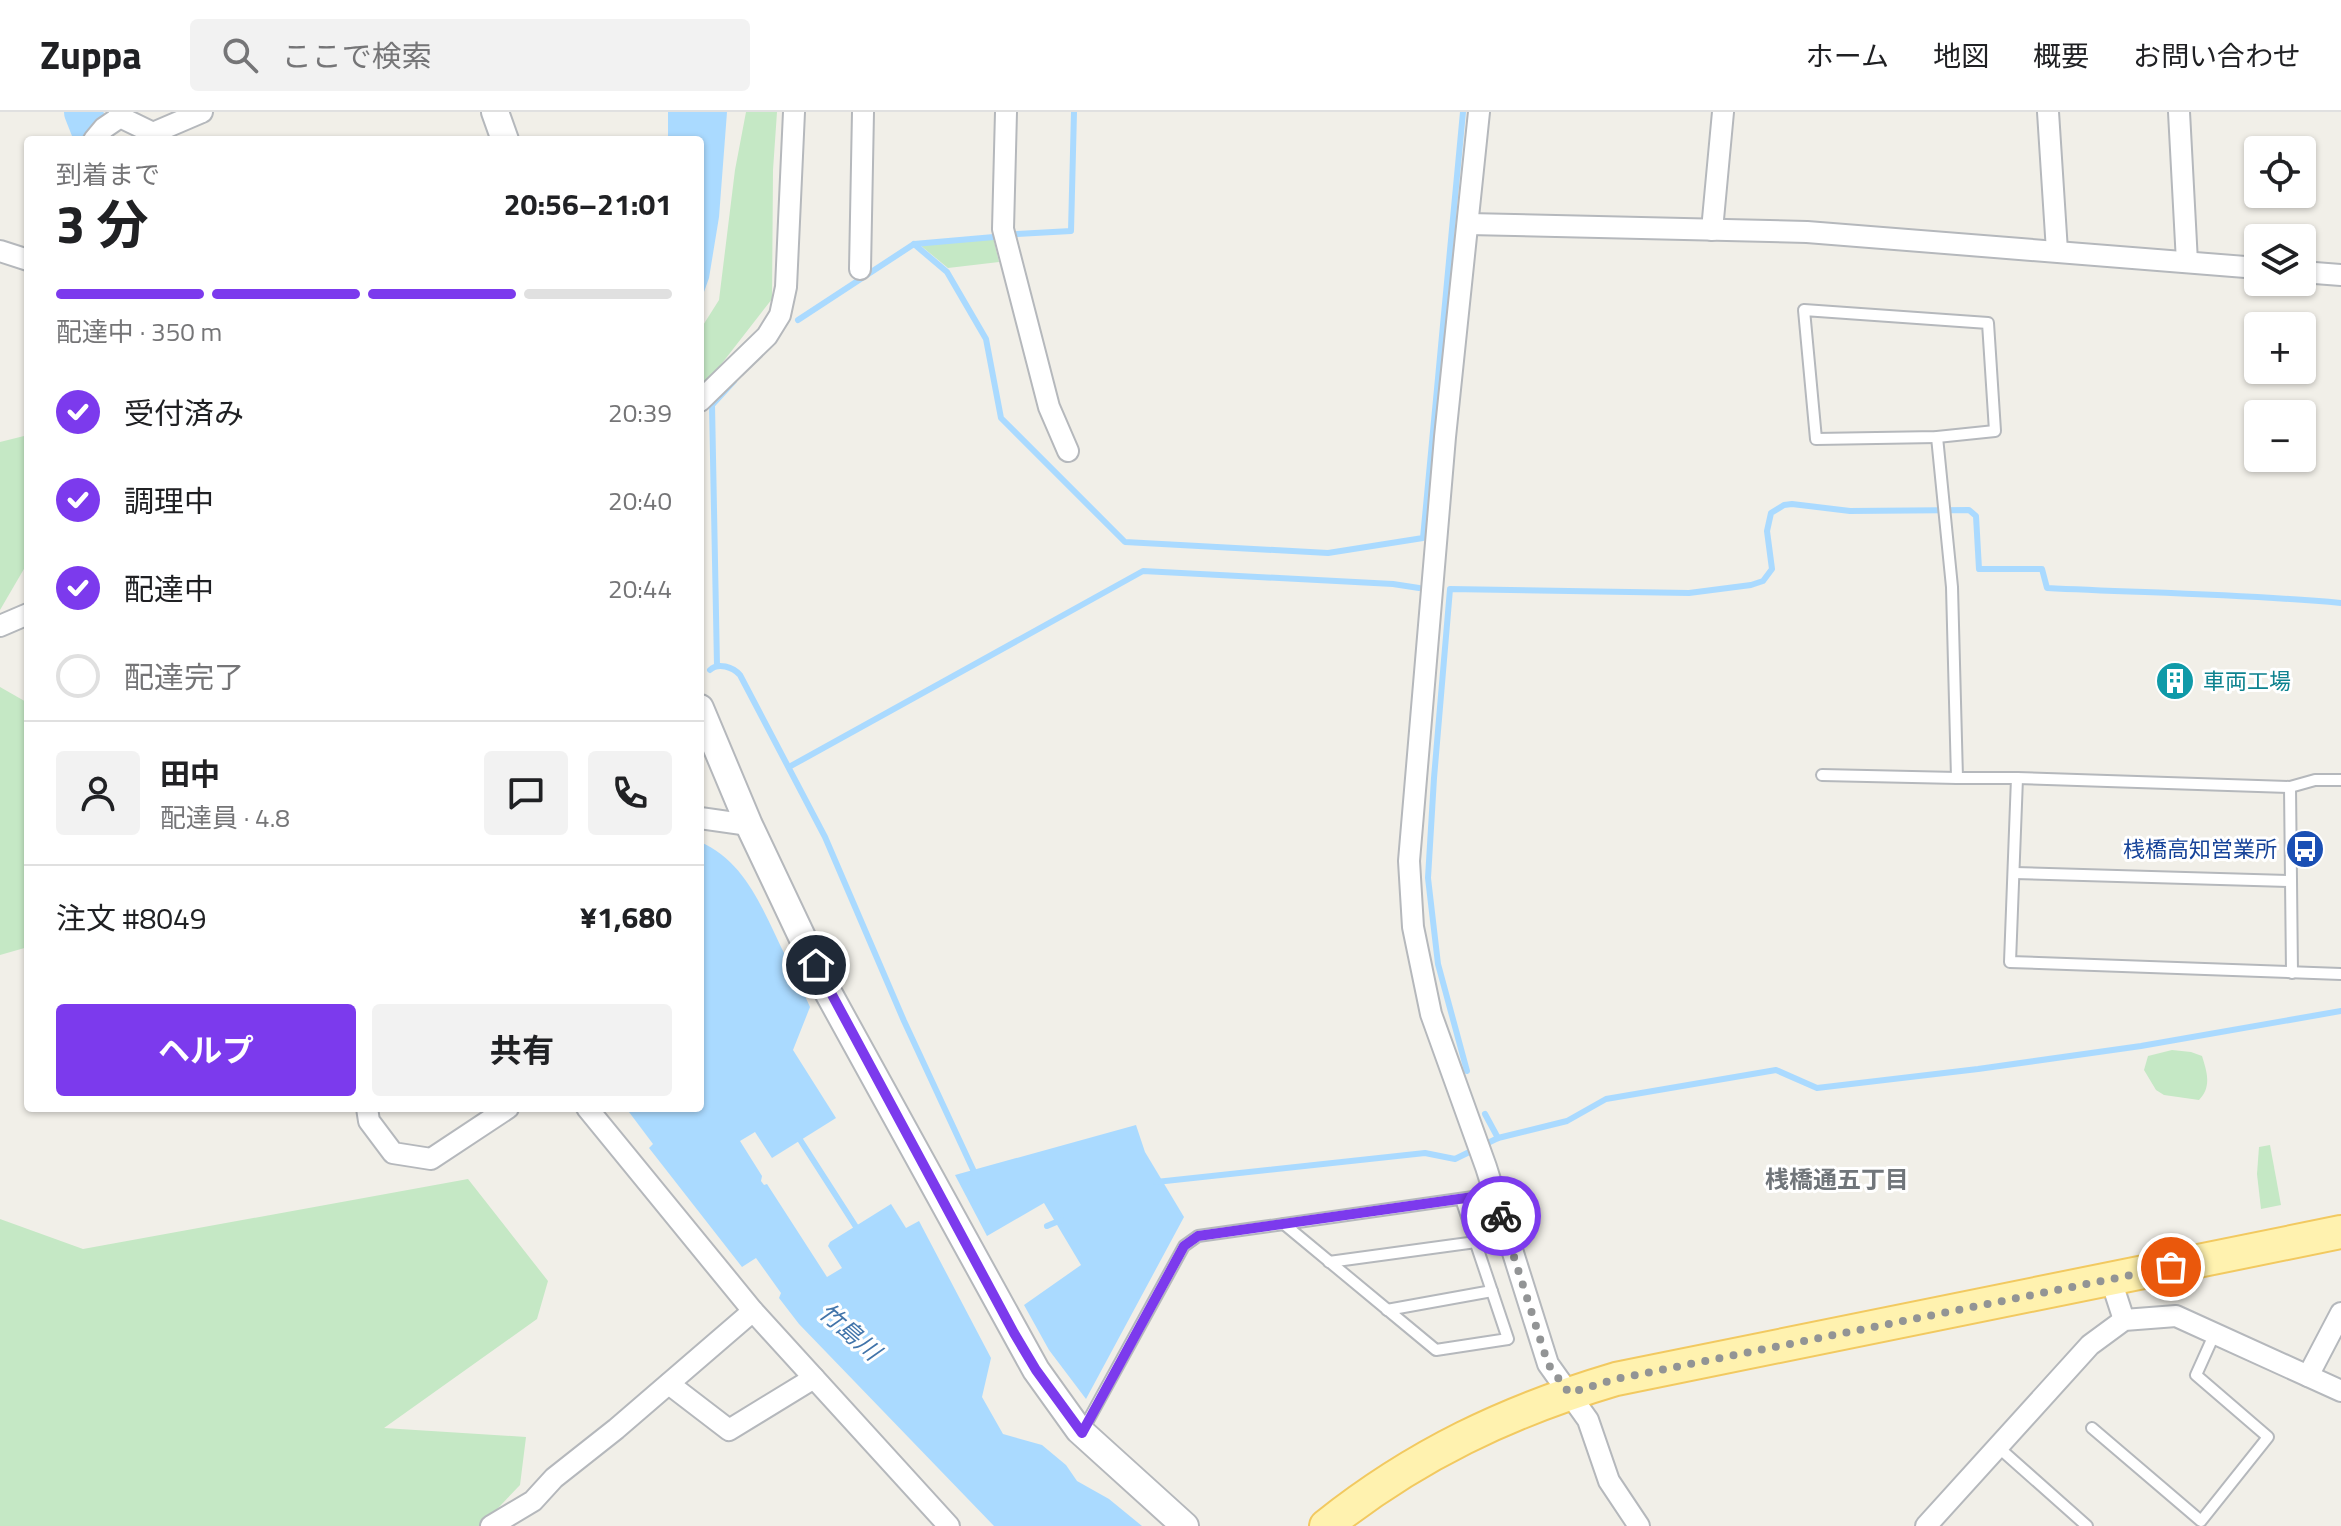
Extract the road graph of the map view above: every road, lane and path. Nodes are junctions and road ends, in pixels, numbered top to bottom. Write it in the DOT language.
graph roads {
  1 [pos="202,112"];
  2 [pos="495,112"];
  3 [pos="794,112"];
  4 [pos="863,112"];
  5 [pos="1006,112"];
  6 [pos="1479,112"];
  7 [pos="1723,112"];
  8 [pos="2048,112"];
  9 [pos="2179,112"];
  10 [pos="109,124"];
  11 [pos="156,136"];
  12 [pos="504,136"];
  13 [pos="1468,224"];
  14 [pos="1712,230"];
  15 [pos="0,251"];
  16 [pos="2057,251"];
  17 [pos="24,259"];
  18 [pos="2187,262"];
  19 [pos="2244,267"];
  20 [pos="860,269"];
  21 [pos="2316,273"];
  22 [pos="2341,275"];
  23 [pos="704,397"];
  24 [pos="1937,437"];
  25 [pos="1068,451"];
  26 [pos="24,616"];
  27 [pos="0,626"];
  28 [pos="704,718"];
  29 [pos="1822,775"];
  30 [pos="1957,778"];
  31 [pos="2017,778"];
  32 [pos="2341,780"];
  33 [pos="2290,787"];
  34 [pos="704,819"];
  35 [pos="749,825"];
  36 [pos="2014,873"];
  37 [pos="2291,881"];
  38 [pos="2292,973"];
  39 [pos="2341,974"];
  40 [pos="368,1112"];
  41 [pos="590,1112"];
  42 [pos="483,1114"];
  43 [pos="1494,1194"];
  44 [pos="1461,1199"];
  45 [pos="1284,1224"];
  46 [pos="2341,1232"];
  47 [pos="1476,1242"];
  48 [pos="1329,1262"];
  49 [pos="2111,1280"];
  50 [pos="1492,1291"];
  51 [pos="1387,1310"];
  52 [pos="753,1311"];
  53 [pos="2341,1313"];
  54 [pos="2124,1320"];
  55 [pos="2214,1335"];
  56 [pos="2308,1376"];
  57 [pos="814,1378"];
  58 [pos="669,1384"];
  59 [pos="2341,1391"];
  60 [pos="1569,1393"];
  61 [pos="2092,1428"];
  62 [pos="1082,1433"];
  63 [pos="1998,1447"];
  64 [pos="491,1526"];
  65 [pos="949,1526"];
  66 [pos="1185,1526"];
  67 [pos="1326,1526"];
  68 [pos="1639,1526"];
  69 [pos="1926,1526"];
  70 [pos="2087,1526"];
  1 -- 11 [label="street"];
  2 -- 12 [label="street"];
  3 -- 23 [label="street"];
  4 -- 20 [label="street"];
  5 -- 25 [label="street"];
  6 -- 13 [label="street"];
  7 -- 14 [label="street"];
  8 -- 16 [label="street"];
  9 -- 18 [label="street"];
  10 -- 11 [label="street"];
  13 -- 14 [label="street"];
  13 -- 43 [label="street"];
  14 -- 16 [label="street"];
  15 -- 17 [label="street"];
  16 -- 18 [label="street"];
  18 -- 19 [label="street"];
  21 -- 22 [label="street"];
  24 -- 24 [label="lane"];
  24 -- 30 [label="lane"];
  26 -- 27 [label="street"];
  28 -- 35 [label="street"];
  29 -- 30 [label="lane"];
  30 -- 31 [label="lane"];
  31 -- 33 [label="lane"];
  31 -- 36 [label="lane"];
  32 -- 33 [label="lane"];
  33 -- 37 [label="lane"];
  34 -- 35 [label="street"];
  35 -- 62 [label="street"];
  36 -- 37 [label="lane"];
  36 -- 38 [label="lane"];
  37 -- 38 [label="lane"];
  38 -- 39 [label="lane"];
  40 -- 42 [label="street"];
  41 -- 52 [label="street"];
  43 -- 44 [label="lane"];
  43 -- 60 [label="street"];
  44 -- 45 [label="lane"];
  44 -- 47 [label="lane"];
  45 -- 48 [label="lane"];
  45 -- 62 [label="lane"];
  46 -- 49 [label="main road"];
  47 -- 48 [label="lane"];
  47 -- 50 [label="lane"];
  48 -- 51 [label="lane"];
  49 -- 54 [label="street"];
  49 -- 60 [label="main road"];
  50 -- 51 [label="lane"];
  50 -- 51 [label="lane"];
  52 -- 57 [label="street"];
  52 -- 58 [label="street"];
  53 -- 56 [label="street"];
  54 -- 55 [label="street"];
  54 -- 63 [label="street"];
  55 -- 56 [label="street"];
  55 -- 61 [label="lane"];
  56 -- 59 [label="street"];
  57 -- 58 [label="street"];
  57 -- 65 [label="street"];
  58 -- 64 [label="street"];
  60 -- 67 [label="main road"];
  60 -- 68 [label="street"];
  62 -- 66 [label="street"];
  63 -- 69 [label="street"];
  63 -- 70 [label="lane"];
}
